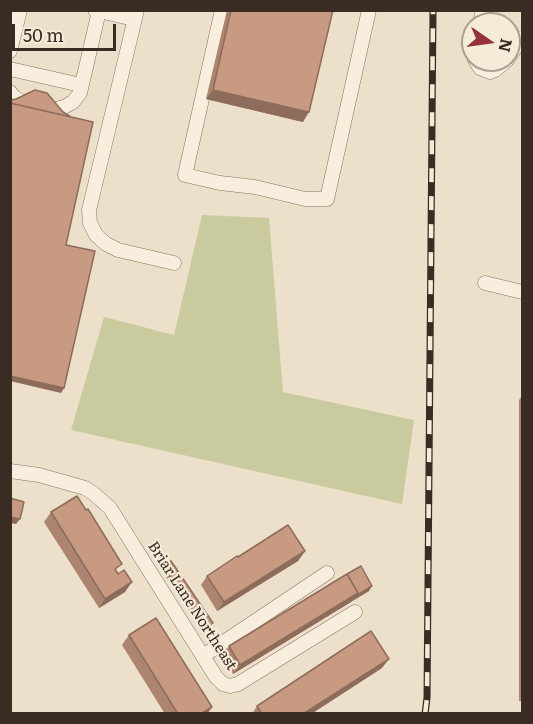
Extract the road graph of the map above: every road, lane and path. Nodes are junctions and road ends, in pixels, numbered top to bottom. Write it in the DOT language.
graph roads {
  1 [pos="20,10"];
  2 [pos="222,10"];
  3 [pos="369,10"];
  4 [pos="97,11"];
  5 [pos="136,13"];
  6 [pos="10,51"];
  7 [pos="10,69"];
  8 [pos="81,85"];
  9 [pos="10,92"];
  10 [pos="174,263"];
  11 [pos="485,283"];
  12 [pos="522,292"];
  13 [pos="10,471"];
  14 [pos="327,573"];
  15 [pos="355,612"];
  16 [pos="203,656"];
  1 -- 6 [label="street"];
  2 -- 3 [label="street"];
  4 -- 5 [label="street"];
  4 -- 8 [label="street"];
  5 -- 10 [label="street"];
  7 -- 8 [label="street"];
  8 -- 9 [label="street"];
  11 -- 12 [label="street"];
  13 -- 16 [label="street, Briar Lane Northeast"];
  14 -- 16 [label="street"];
  15 -- 16 [label="street, Briar Lane Northeast"];
}
